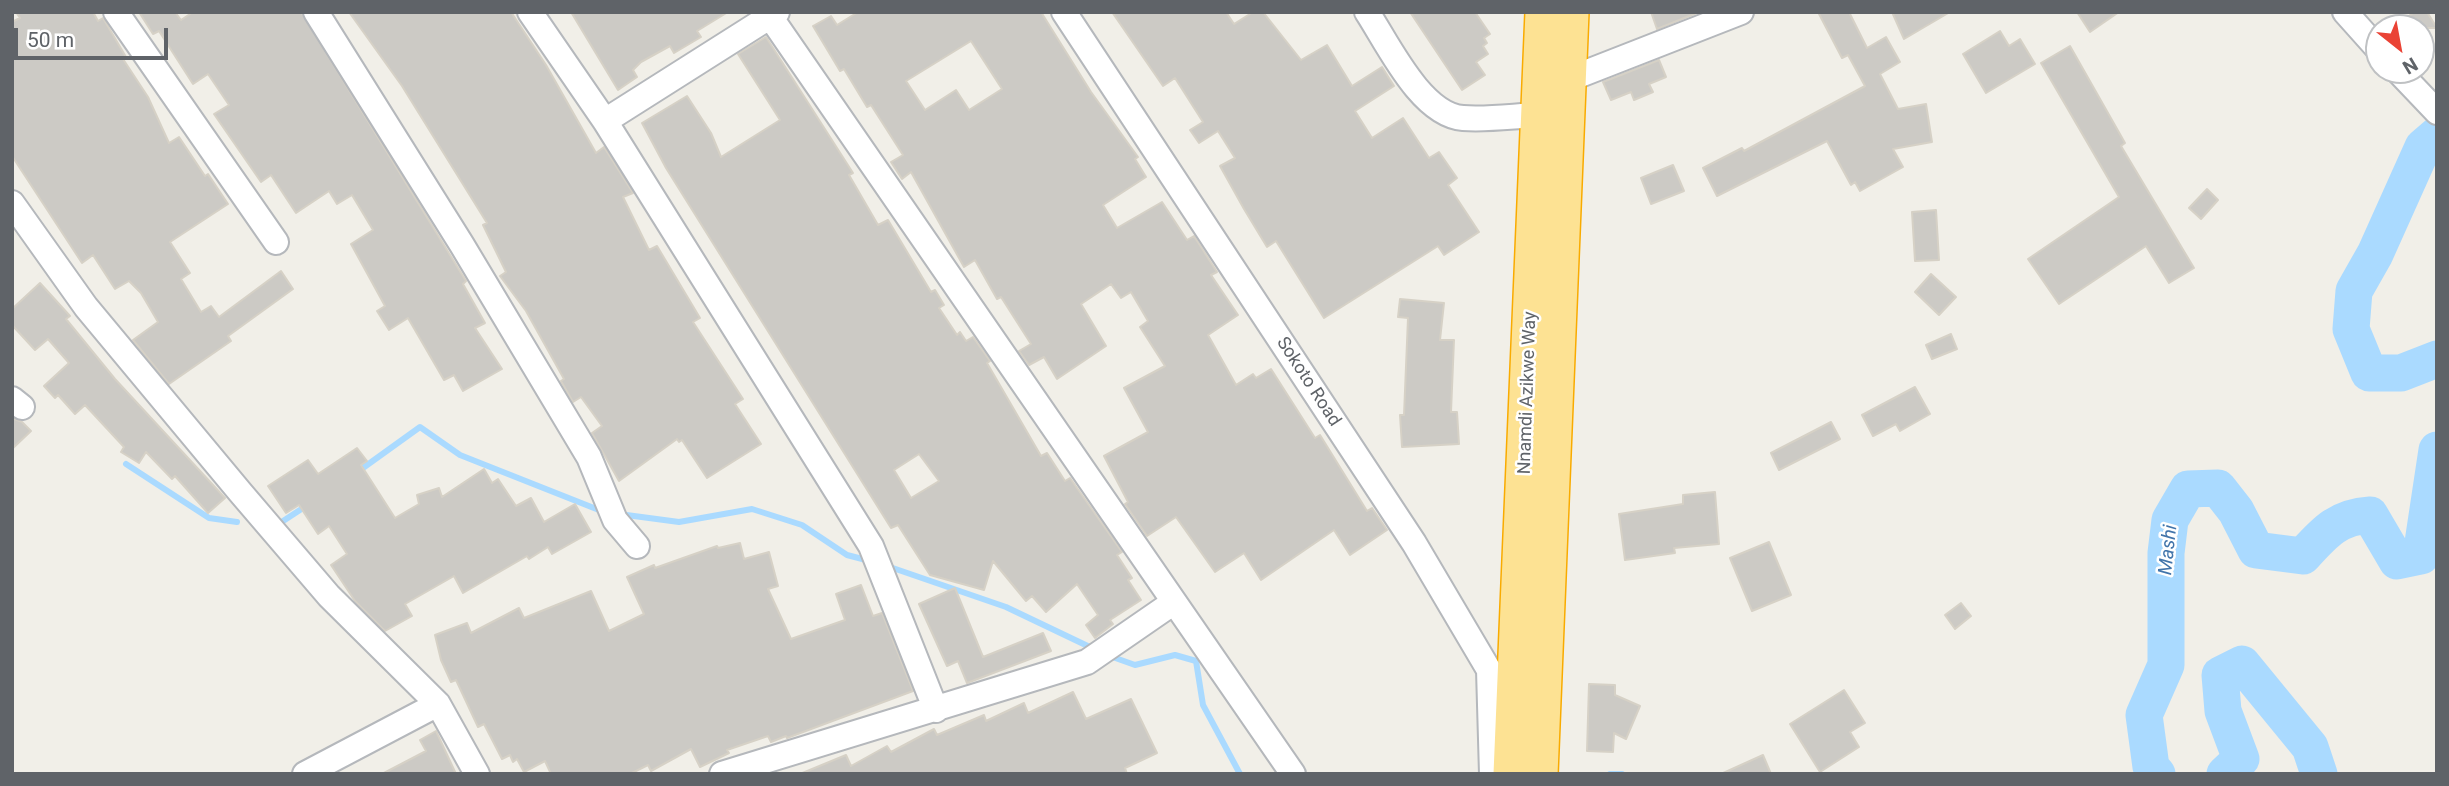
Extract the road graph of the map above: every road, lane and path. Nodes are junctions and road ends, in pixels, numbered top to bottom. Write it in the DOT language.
graph roads {
  1 [pos="116,12"];
  2 [pos="316,12"];
  3 [pos="530,12"];
  4 [pos="1063,12"];
  5 [pos="1367,12"];
  6 [pos="1544,12"];
  7 [pos="1570,12"];
  8 [pos="1741,12"];
  9 [pos="2345,12"];
  10 [pos="772,14"];
  11 [pos="2365,34"];
  12 [pos="1567,80"];
  13 [pos="2410,84"];
  14 [pos="2436,112"];
  15 [pos="1539,115"];
  16 [pos="605,121"];
  17 [pos="12,203"];
  18 [pos="276,242"];
  19 [pos="637,546"];
  20 [pos="1174,602"];
  21 [pos="438,704"];
  22 [pos="936,710"];
  23 [pos="305,774"];
  24 [pos="477,774"];
  25 [pos="722,774"];
  26 [pos="1293,774"];
  27 [pos="1492,774"];
  28 [pos="1512,774"];
  29 [pos="1539,774"];
  1 -- 18 [label="street"];
  2 -- 19 [label="street"];
  3 -- 16 [label="street"];
  4 -- 27 [label="street, Sokoto Road"];
  5 -- 15 [label="street"];
  6 -- 15 [label="highway, Nnamdi Azikwe Way"];
  7 -- 12 [label="highway, Nnamdi Azikwe Way"];
  8 -- 12 [label="street"];
  9 -- 11 [label="street"];
  10 -- 16 [label="street"];
  10 -- 20 [label="street"];
  12 -- 29 [label="highway, Nnamdi Azikwe Way"];
  13 -- 14 [label="street"];
  15 -- 28 [label="highway, Nnamdi Azikwe Way"];
  16 -- 22 [label="street"];
  17 -- 21 [label="street"];
  20 -- 22 [label="street"];
  20 -- 26 [label="street"];
  21 -- 23 [label="street"];
  21 -- 24 [label="street"];
  22 -- 25 [label="street"];
}
